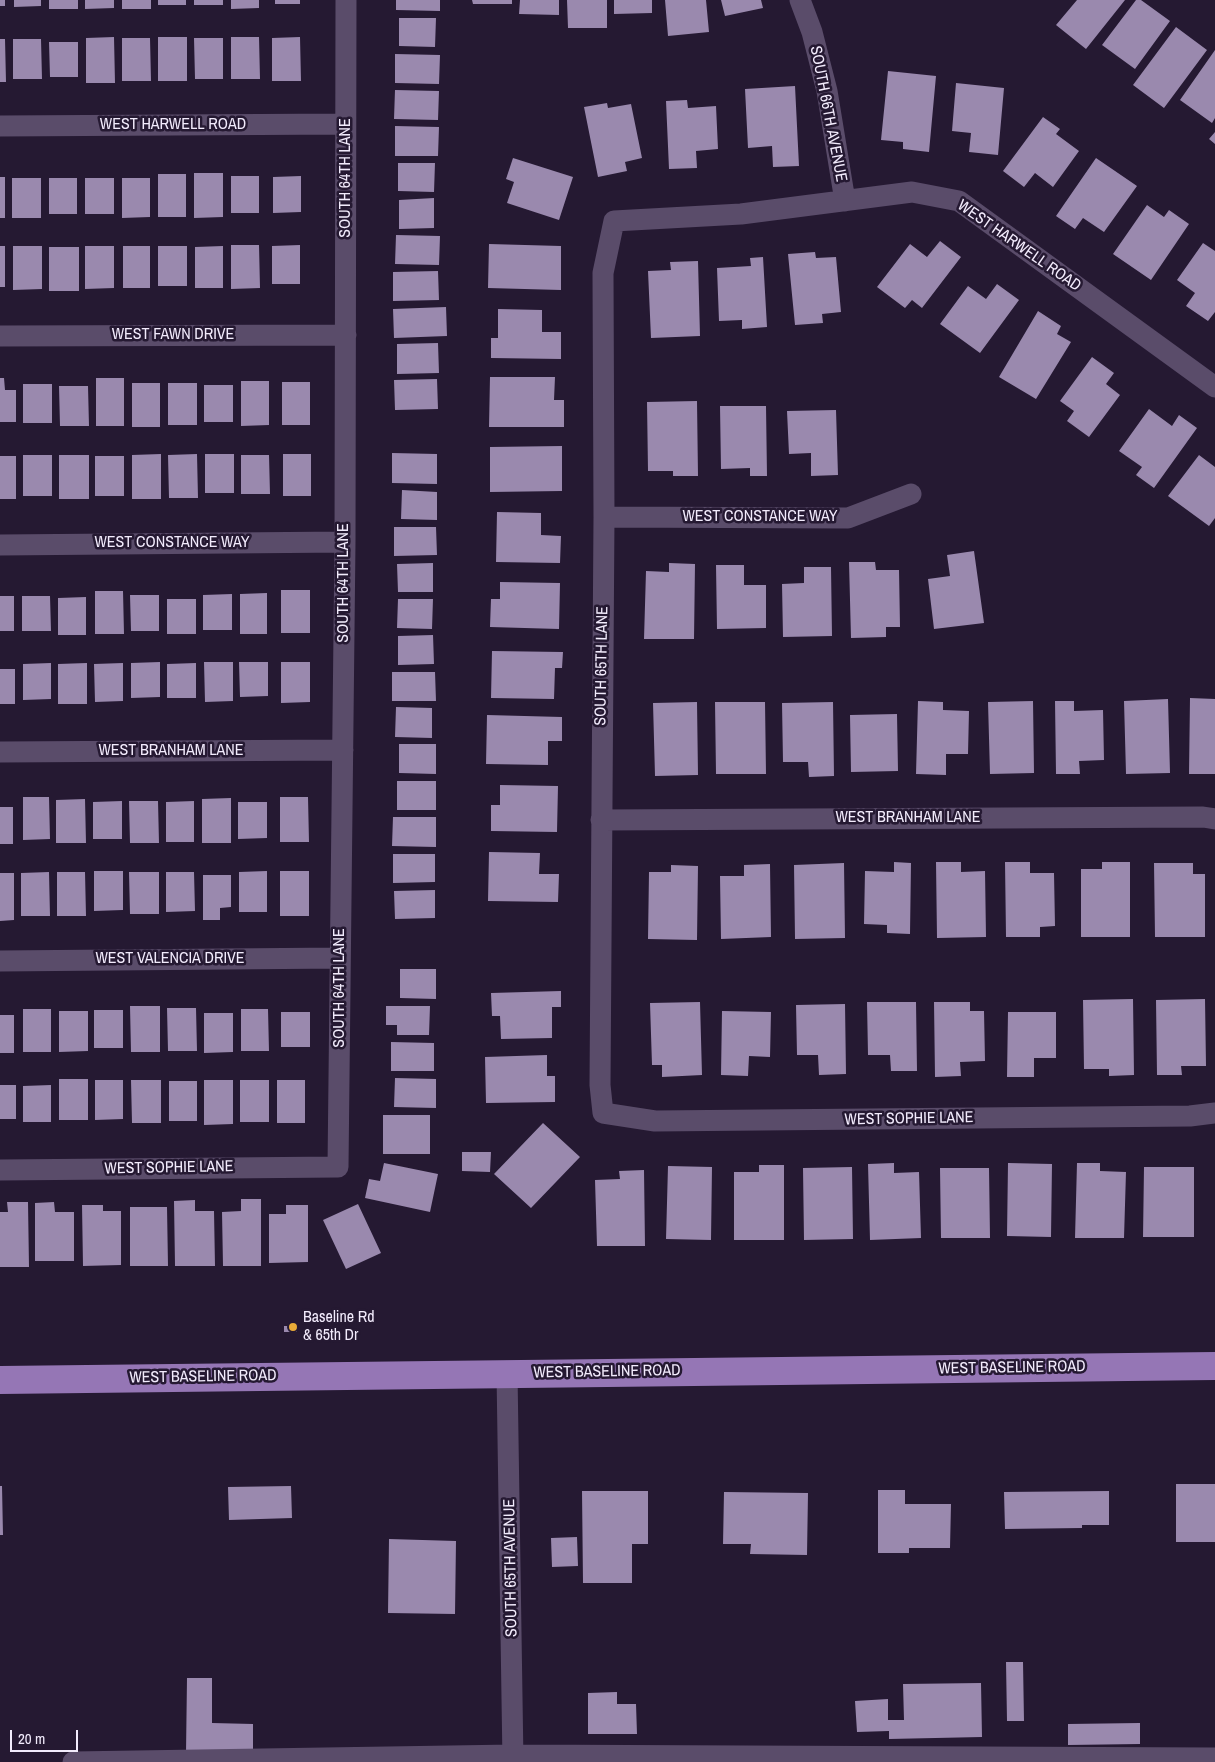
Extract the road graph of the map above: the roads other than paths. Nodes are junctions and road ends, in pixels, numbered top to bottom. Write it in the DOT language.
graph roads {
  1 [pos="346,0"];
  2 [pos="800,0"];
  3 [pos="345,124"];
  4 [pos="0,126"];
  5 [pos="845,201"];
  6 [pos="614,221"];
  7 [pos="346,335"];
  8 [pos="0,336"];
  9 [pos="1215,387"];
  10 [pos="912,494"];
  11 [pos="604,517"];
  12 [pos="345,542"];
  13 [pos="0,545"];
  14 [pos="343,750"];
  15 [pos="0,752"];
  16 [pos="1215,819"];
  17 [pos="601,820"];
  18 [pos="340,958"];
  19 [pos="0,961"];
  20 [pos="603,1113"];
  21 [pos="1215,1113"];
  22 [pos="338,1167"];
  23 [pos="0,1170"];
  24 [pos="1215,1366"];
  25 [pos="507,1373"];
  26 [pos="0,1380"];
  27 [pos="1215,1758"];
  28 [pos="513,1759"];
  29 [pos="73,1762"];
  1 -- 3 [label="street, SOUTH 64TH LANE"];
  2 -- 5 [label="street, SOUTH 66TH AVENUE"];
  3 -- 4 [label="street, WEST HARWELL ROAD"];
  3 -- 7 [label="street, SOUTH 64TH LANE"];
  5 -- 6 [label="street, WEST HARWELL ROAD"];
  5 -- 9 [label="street, WEST HARWELL ROAD"];
  6 -- 11 [label="street, SOUTH 65TH LANE"];
  7 -- 8 [label="street, WEST FAWN DRIVE"];
  7 -- 12 [label="street, SOUTH 64TH LANE"];
  10 -- 11 [label="street, WEST CONSTANCE WAY"];
  11 -- 17 [label="street, SOUTH 65TH LANE"];
  12 -- 13 [label="street, WEST CONSTANCE WAY"];
  12 -- 14 [label="street, SOUTH 64TH LANE"];
  14 -- 15 [label="street, WEST BRANHAM LANE"];
  14 -- 18 [label="street, SOUTH 64TH LANE"];
  16 -- 17 [label="street, WEST BRANHAM LANE"];
  17 -- 20 [label="street, SOUTH 65TH LANE"];
  18 -- 19 [label="street, WEST VALENCIA DRIVE"];
  18 -- 22 [label="street, SOUTH 64TH LANE"];
  20 -- 21 [label="street, WEST SOPHIE LANE"];
  22 -- 23 [label="street, WEST SOPHIE LANE"];
  24 -- 25 [label="main road, WEST BASELINE ROAD"];
  25 -- 26 [label="main road, WEST BASELINE ROAD"];
  25 -- 28 [label="street, SOUTH 65TH AVENUE"];
  27 -- 28 [label="street"];
  28 -- 29 [label="street"];
}
